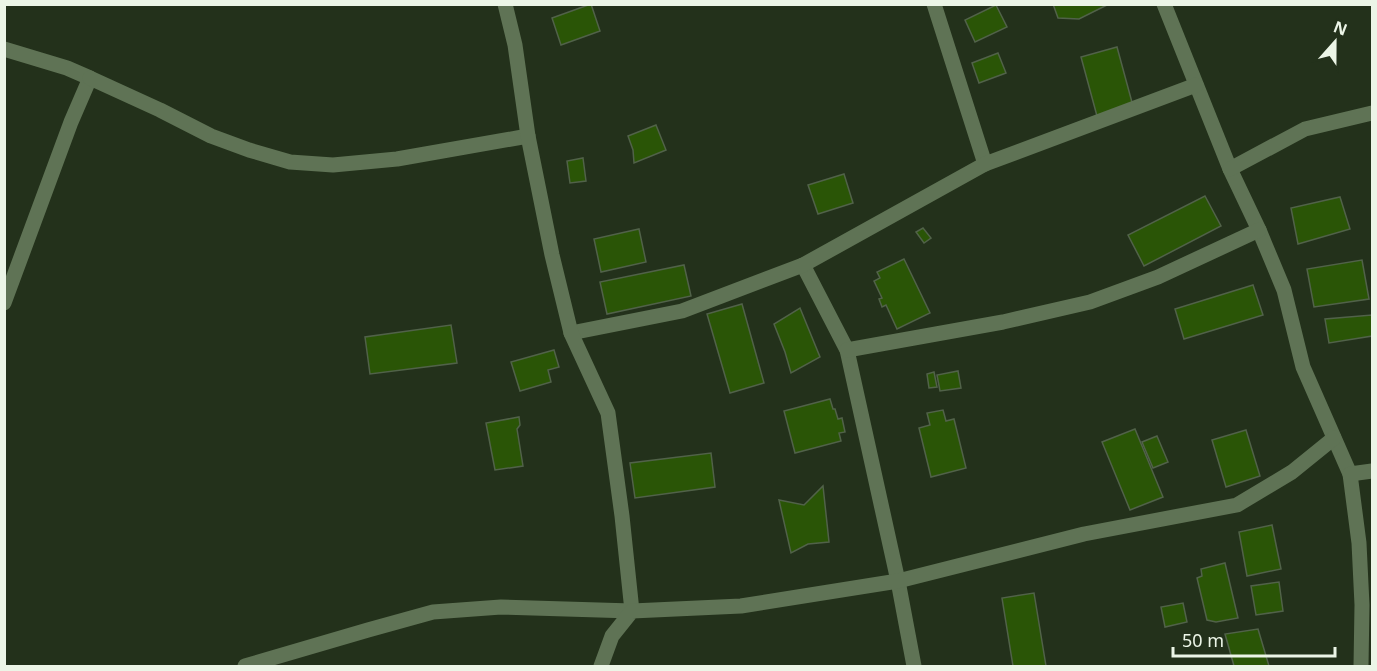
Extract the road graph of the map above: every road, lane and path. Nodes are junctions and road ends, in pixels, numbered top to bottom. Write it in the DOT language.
graph roads {
  1 [pos="505,4"];
  2 [pos="934,4"];
  3 [pos="1164,4"];
  4 [pos="4,49"];
  5 [pos="90,78"];
  6 [pos="1196,85"];
  7 [pos="1372,113"];
  8 [pos="528,136"];
  9 [pos="986,164"];
  10 [pos="1230,169"];
  11 [pos="1259,230"];
  12 [pos="803,265"];
  13 [pos="4,303"];
  14 [pos="571,333"];
  15 [pos="847,350"];
  16 [pos="1334,438"];
  17 [pos="1372,471"];
  18 [pos="1350,474"];
  19 [pos="898,581"];
  20 [pos="632,611"];
  21 [pos="245,666"];
  22 [pos="601,666"];
  23 [pos="914,666"];
  24 [pos="1361,666"];
  1 -- 8 [label="street"];
  2 -- 9 [label="street"];
  3 -- 6 [label="street"];
  4 -- 5 [label="street"];
  5 -- 8 [label="street"];
  5 -- 13 [label="street"];
  6 -- 9 [label="street"];
  6 -- 10 [label="street"];
  7 -- 10 [label="street"];
  8 -- 14 [label="street"];
  9 -- 12 [label="street"];
  10 -- 11 [label="street"];
  11 -- 15 [label="street"];
  11 -- 16 [label="street"];
  12 -- 14 [label="street"];
  12 -- 15 [label="street"];
  14 -- 20 [label="street"];
  15 -- 19 [label="street"];
  16 -- 18 [label="street"];
  16 -- 19 [label="street"];
  17 -- 18 [label="street"];
  18 -- 24 [label="street"];
  19 -- 20 [label="street"];
  19 -- 23 [label="street"];
  20 -- 21 [label="street"];
  20 -- 22 [label="street"];
}
